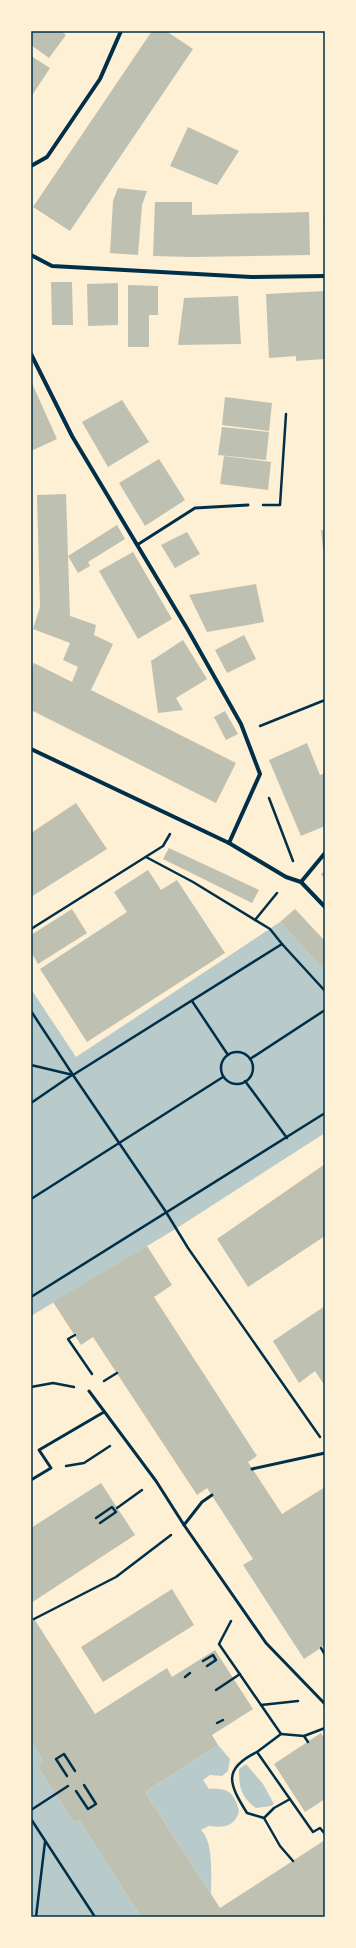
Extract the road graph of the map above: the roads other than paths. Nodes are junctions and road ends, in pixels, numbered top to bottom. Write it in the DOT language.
graph roads {
  1 [pos="121,31"];
  2 [pos="31,166"];
  3 [pos="31,255"];
  4 [pos="325,276"];
  5 [pos="31,354"];
  6 [pos="248,505"];
  7 [pos="137,545"];
  8 [pos="31,749"];
  9 [pos="229,843"];
  10 [pos="325,853"];
  11 [pos="301,882"];
  12 [pos="325,907"];
  13 [pos="89,1390"];
  14 [pos="104,1412"];
  15 [pos="325,1453"];
  16 [pos="252,1469"];
  17 [pos="31,1480"];
  18 [pos="212,1495"];
  19 [pos="184,1525"];
  20 [pos="325,1704"];
  1 -- 2 [label="street"];
  3 -- 4 [label="street"];
  5 -- 7 [label="street"];
  6 -- 7 [label="lane"];
  7 -- 9 [label="street"];
  8 -- 9 [label="street"];
  9 -- 11 [label="street"];
  10 -- 11 [label="street"];
  11 -- 12 [label="street"];
  13 -- 14 [label="lane"];
  14 -- 17 [label="lane"];
  14 -- 19 [label="lane"];
  15 -- 16 [label="lane"];
  18 -- 19 [label="lane"];
  19 -- 20 [label="lane"];
}
